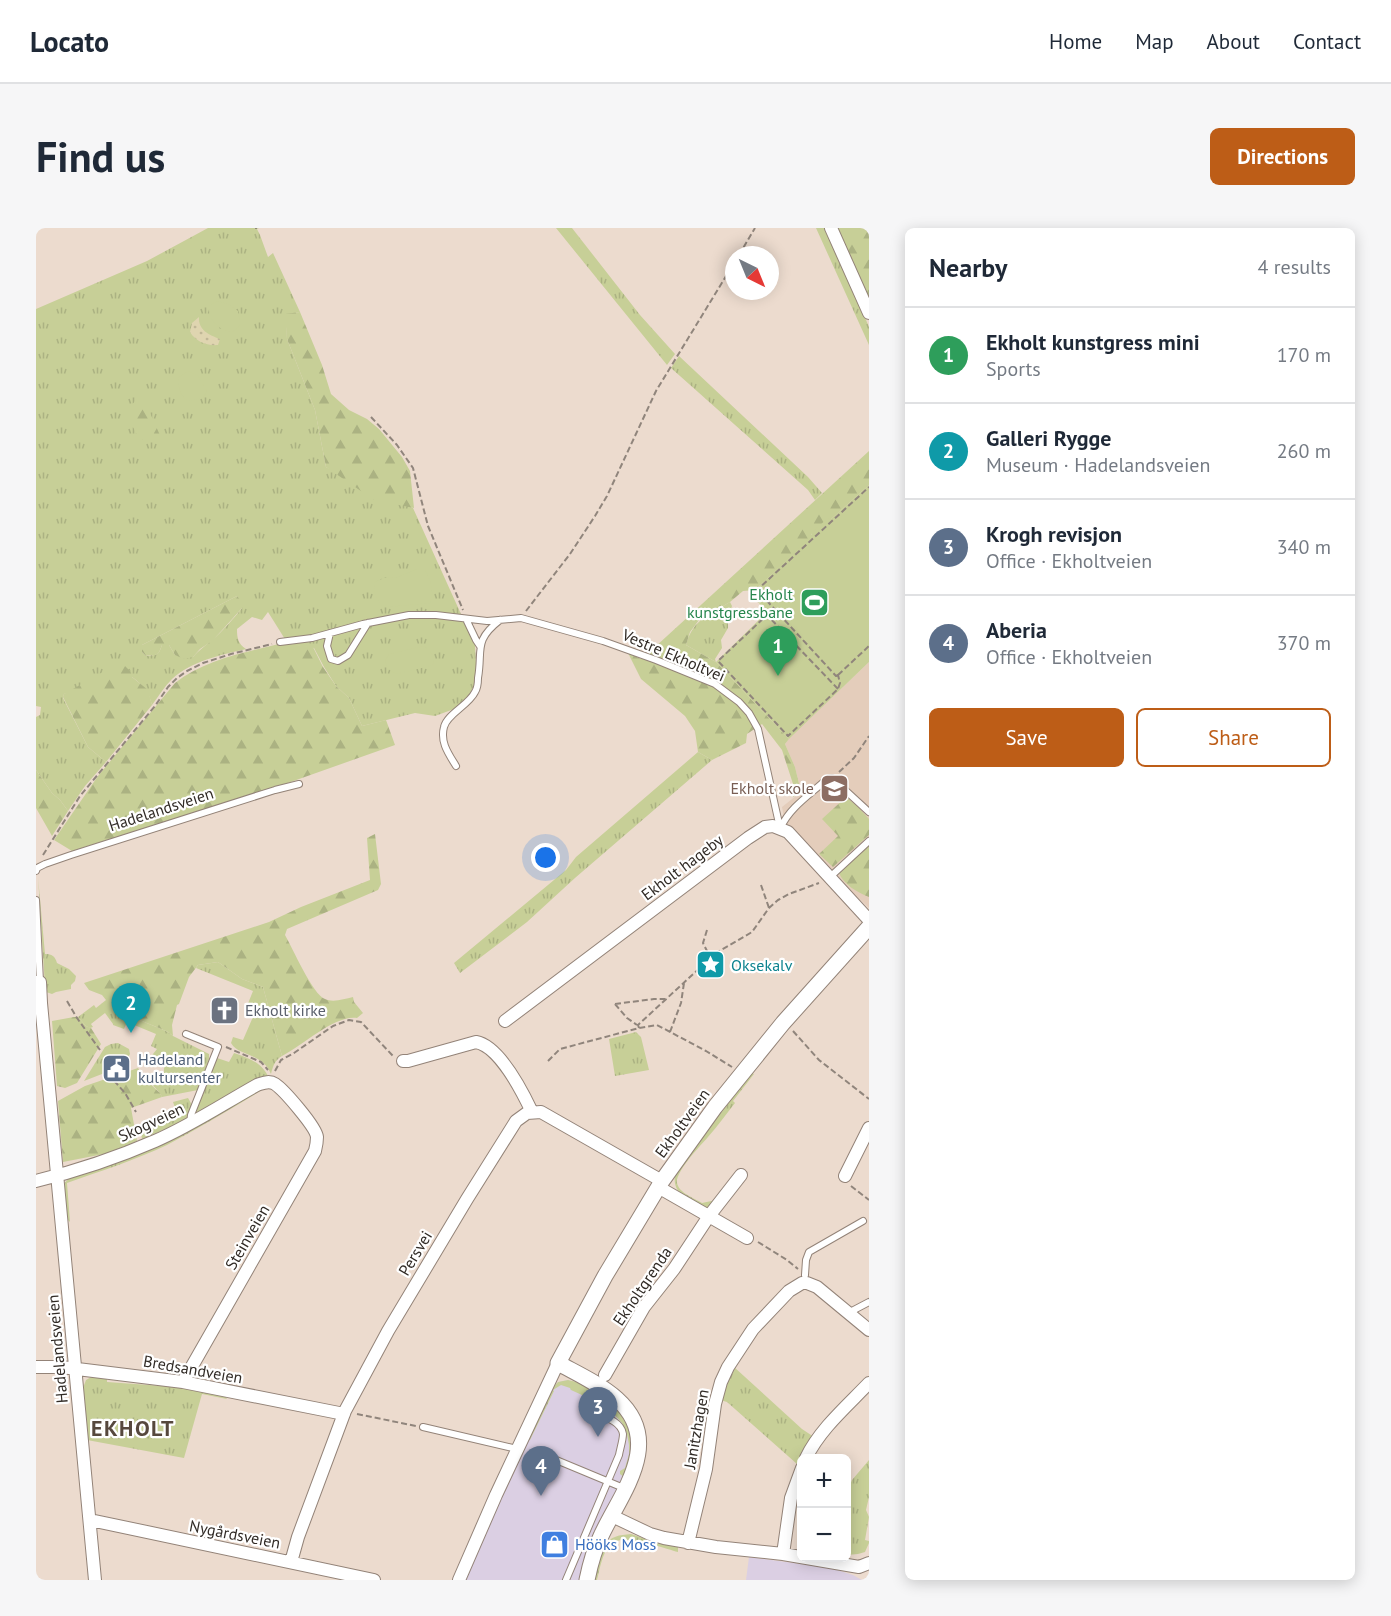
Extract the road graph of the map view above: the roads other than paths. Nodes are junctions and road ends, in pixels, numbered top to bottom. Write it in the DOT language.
graph roads {
  1 [pos="831,228"];
  2 [pos="869,313"];
  3 [pos="466,619"];
  4 [pos="500,619"];
  5 [pos="369,623"];
  6 [pos="330,633"];
  7 [pos="280,642"];
  8 [pos="480,646"];
  9 [pos="456,766"];
  10 [pos="299,784"];
  11 [pos="869,812"];
  12 [pos="780,828"];
  13 [pos="869,841"];
  14 [pos="36,870"];
  15 [pos="830,877"];
  16 [pos="36,900"];
  17 [pos="869,920"];
  18 [pos="869,927"];
  19 [pos="38,982"];
  20 [pos="505,1021"];
  21 [pos="186,1034"];
  22 [pos="403,1061"];
  23 [pos="298,1108"];
  24 [pos="532,1112"];
  25 [pos="190,1124"];
  26 [pos="869,1128"];
  27 [pos="741,1175"];
  28 [pos="57,1176"];
  29 [pos="845,1176"];
  30 [pos="36,1181"];
  31 [pos="660,1184"];
  32 [pos="710,1216"];
  33 [pos="863,1221"];
  34 [pos="747,1238"];
  35 [pos="806,1279"];
  36 [pos="869,1302"];
  37 [pos="850,1312"];
  38 [pos="869,1330"];
  39 [pos="558,1363"];
  40 [pos="36,1368"];
  41 [pos="76,1370"];
  42 [pos="605,1376"];
  43 [pos="183,1382"];
  44 [pos="869,1383"];
  45 [pos="590,1411"];
  46 [pos="344,1412"];
  47 [pos="423,1427"];
  48 [pos="517,1449"];
  49 [pos="537,1452"];
  50 [pos="808,1454"];
  51 [pos="797,1480"];
  52 [pos="609,1482"];
  53 [pos="626,1489"];
  54 [pos="612,1516"];
  55 [pos="90,1520"];
  56 [pos="688,1543"];
  57 [pos="783,1554"];
  58 [pos="291,1562"];
  59 [pos="869,1563"];
  60 [pos="95,1580"];
  61 [pos="374,1580"];
  62 [pos="459,1580"];
  63 [pos="566,1580"];
  64 [pos="587,1580"];
  1 -- 2 [label="street"];
  3 -- 4 [label="lane, Vestre Ekholtvei"];
  3 -- 5 [label="lane, Vestre Ekholtvei"];
  3 -- 8 [label="lane"];
  4 -- 8 [label="lane"];
  4 -- 12 [label="lane, Vestre Ekholtvei"];
  5 -- 6 [label="lane, Vestre Ekholtvei"];
  5 -- 6 [label="lane"];
  6 -- 7 [label="lane, Vestre Ekholtvei"];
  8 -- 9 [label="lane"];
  10 -- 14 [label="lane, Hadelandsveien"];
  11 -- 12 [label="lane"];
  12 -- 15 [label="street"];
  12 -- 20 [label="street, Ekholt hageby"];
  13 -- 15 [label="lane"];
  15 -- 17 [label="street"];
  16 -- 19 [label="lane, Hadelandsveien"];
  18 -- 31 [label="street, Ekholtveien"];
  19 -- 28 [label="street, Hadelandsveien"];
  21 -- 25 [label="lane"];
  22 -- 24 [label="street"];
  23 -- 25 [label="street, Skogveien"];
  23 -- 43 [label="street, Steinveien"];
  24 -- 31 [label="street"];
  24 -- 46 [label="street, Persvei"];
  25 -- 28 [label="street, Skogveien"];
  26 -- 29 [label="street"];
  27 -- 32 [label="street, Ekholtgrenda"];
  28 -- 30 [label="street, Skogveien"];
  28 -- 41 [label="street, Hadelandsveien"];
  31 -- 32 [label="street"];
  31 -- 39 [label="street, Ekholtveien"];
  32 -- 34 [label="street"];
  32 -- 42 [label="street, Ekholtgrenda"];
  33 -- 35 [label="lane"];
  35 -- 37 [label="street"];
  35 -- 56 [label="street, Janitzhagen"];
  36 -- 37 [label="lane"];
  37 -- 38 [label="street"];
  39 -- 48 [label="street, Ekholtveien"];
  39 -- 53 [label="street"];
  40 -- 41 [label="street, Bredsandveien"];
  41 -- 43 [label="street, Bredsandveien"];
  41 -- 55 [label="street, Hadelandsveien"];
  43 -- 46 [label="street, Bredsandveien"];
  44 -- 50 [label="street"];
  45 -- 52 [label="lane"];
  46 -- 58 [label="street, Persvei"];
  47 -- 48 [label="lane"];
  48 -- 62 [label="street, Ekholtveien"];
  49 -- 52 [label="lane"];
  51 -- 57 [label="street"];
  52 -- 53 [label="lane"];
  52 -- 63 [label="lane"];
  53 -- 54 [label="street"];
  54 -- 56 [label="street"];
  54 -- 64 [label="street"];
  55 -- 58 [label="street, Nygårdsveien"];
  55 -- 60 [label="street, Hadelandsveien"];
  56 -- 57 [label="street"];
  57 -- 59 [label="street"];
  58 -- 61 [label="street, Nygårdsveien"];
}
